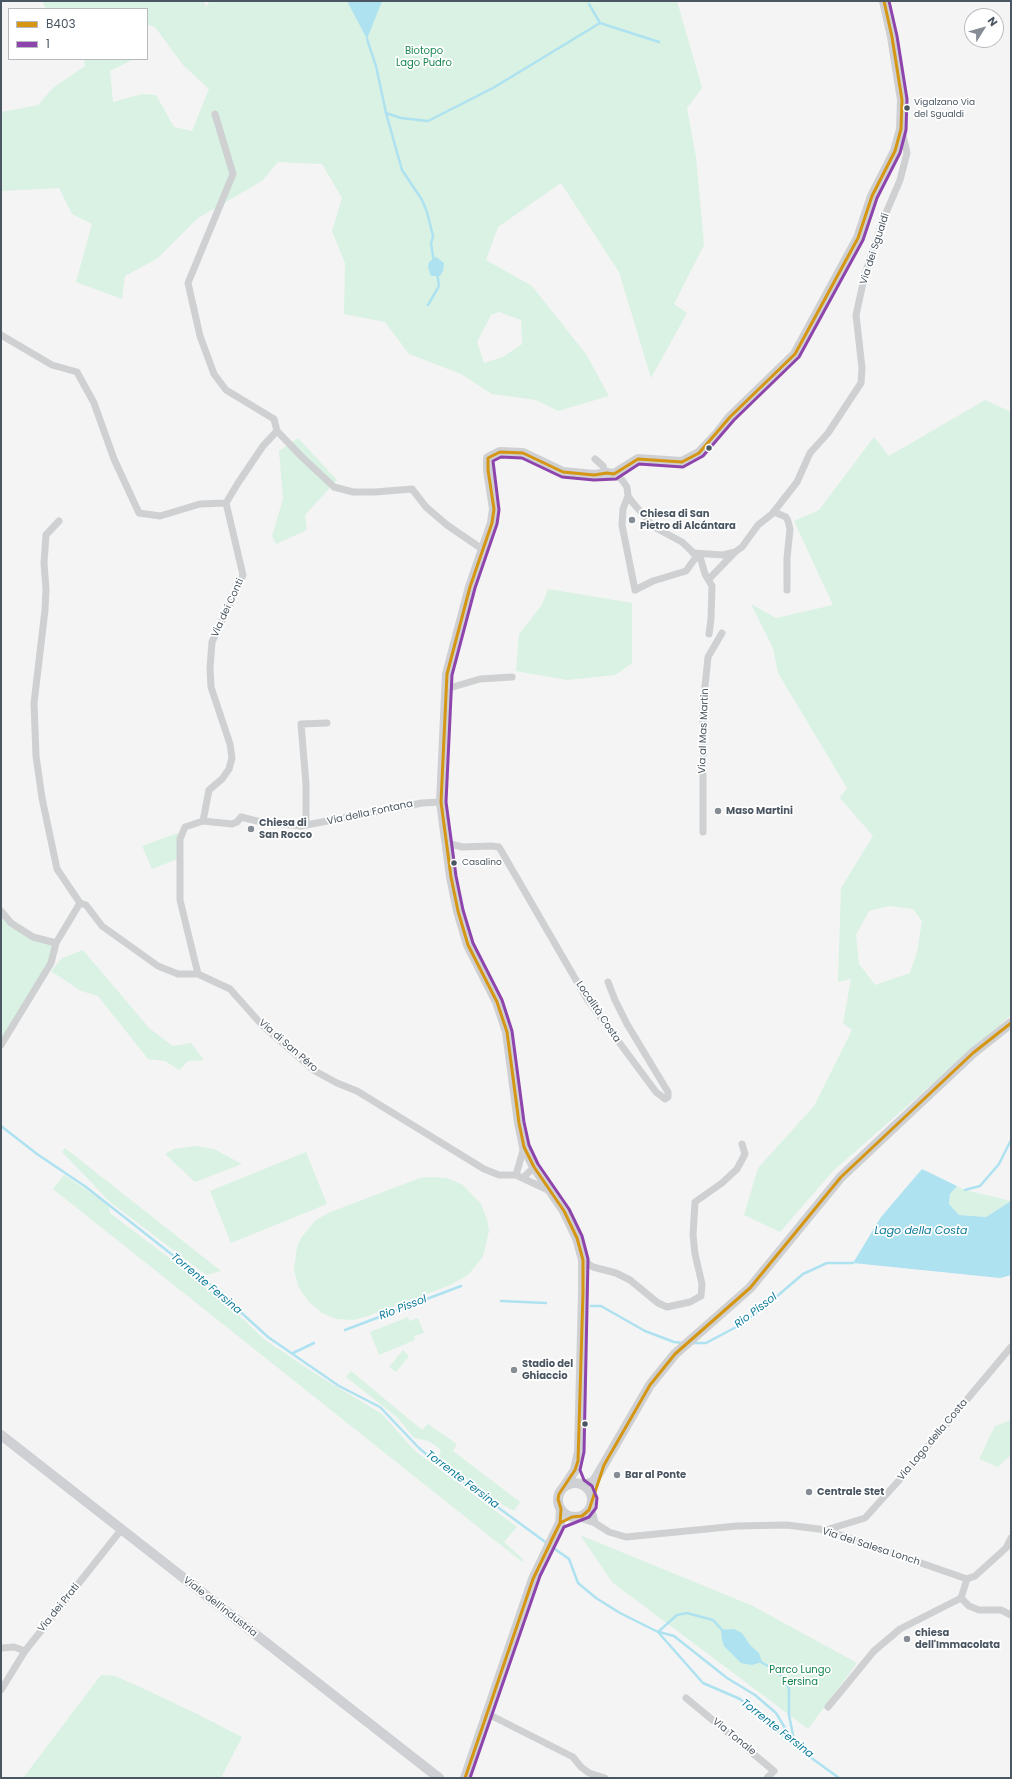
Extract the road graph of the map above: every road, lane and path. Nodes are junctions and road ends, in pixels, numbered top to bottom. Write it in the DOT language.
graph roads {
  1 [pos="884,1"];
  2 [pos="215,114"];
  3 [pos="901,129"];
  4 [pos="1,335"];
  5 [pos="277,431"];
  6 [pos="595,459"];
  7 [pos="609,473"];
  8 [pos="628,496"];
  9 [pos="226,503"];
  10 [pos="774,512"];
  11 [pos="59,521"];
  12 [pos="482,549"];
  13 [pos="735,552"];
  14 [pos="694,555"];
  15 [pos="709,579"];
  16 [pos="787,590"];
  17 [pos="722,633"];
  18 [pos="709,634"];
  19 [pos="512,677"];
  20 [pos="446,689"];
  21 [pos="327,723"];
  22 [pos="441,802"];
  23 [pos="203,821"];
  24 [pos="306,825"];
  25 [pos="703,832"];
  26 [pos="447,842"];
  27 [pos="80,903"];
  28 [pos="1,911"];
  29 [pos="56,943"];
  30 [pos="198,974"];
  31 [pos="608,982"];
  32 [pos="1011,1024"];
  33 [pos="1,1045"];
  34 [pos="742,1144"];
  35 [pos="524,1147"];
  36 [pos="534,1167"];
  37 [pos="520,1176"];
  38 [pos="550,1192"];
  39 [pos="583,1260"];
  40 [pos="1011,1347"];
  41 [pos="1,1435"];
  42 [pos="604,1465"];
  43 [pos="575,1470"];
  44 [pos="582,1485"];
  45 [pos="564,1487"];
  46 [pos="592,1502"];
  47 [pos="561,1509"];
  48 [pos="575,1517"];
  49 [pos="560,1523"];
  50 [pos="595,1523"];
  51 [pos="121,1530"];
  52 [pos="826,1530"];
  53 [pos="1011,1538"];
  54 [pos="967,1580"];
  55 [pos="961,1598"];
  56 [pos="1011,1615"];
  57 [pos="1,1648"];
  58 [pos="26,1650"];
  59 [pos="1,1690"];
  60 [pos="686,1698"];
  61 [pos="828,1707"];
  62 [pos="486,1713"];
  63 [pos="439,1778"];
  64 [pos="456,1778"];
  65 [pos="464,1778"];
  66 [pos="605,1778"];
  67 [pos="767,1778"];
  1 -- 3 [label="street"];
  2 -- 5 [label="street"];
  3 -- 7 [label="street"];
  3 -- 10 [label="street, Via dei Sgualdi"];
  4 -- 9 [label="street"];
  5 -- 9 [label="street"];
  5 -- 12 [label="street"];
  6 -- 7 [label="street"];
  7 -- 8 [label="street"];
  7 -- 12 [label="street"];
  8 -- 14 [label="street"];
  8 -- 14 [label="street"];
  9 -- 23 [label="street, Via dei Conti"];
  10 -- 13 [label="street, Via dei Sgualdi"];
  10 -- 16 [label="street"];
  11 -- 27 [label="street"];
  12 -- 20 [label="street"];
  13 -- 14 [label="street"];
  13 -- 15 [label="street, Via dei Sgualdi"];
  14 -- 15 [label="street"];
  15 -- 18 [label="street"];
  17 -- 25 [label="street, Via al Mas Martin"];
  19 -- 20 [label="street"];
  20 -- 22 [label="street"];
  21 -- 24 [label="street"];
  22 -- 24 [label="street, Via della Fontana"];
  22 -- 26 [label="street"];
  23 -- 24 [label="street, Via della Fontana"];
  23 -- 30 [label="street, Via della Fontana"];
  26 -- 31 [label="street, Località Costa"];
  26 -- 35 [label="street"];
  27 -- 29 [label="street"];
  27 -- 30 [label="street"];
  28 -- 29 [label="street"];
  29 -- 33 [label="street"];
  30 -- 37 [label="street, Via di San Péro"];
  32 -- 42 [label="street"];
  34 -- 39 [label="street"];
  35 -- 36 [label="street"];
  35 -- 37 [label="street"];
  36 -- 37 [label="street"];
  36 -- 38 [label="street"];
  37 -- 38 [label="street"];
  38 -- 39 [label="street"];
  39 -- 43 [label="street"];
  40 -- 52 [label="street, Via Lago della Costa"];
  41 -- 51 [label="street, Viale dell'industria"];
  42 -- 44 [label="street"];
  42 -- 46 [label="street"];
  43 -- 44 [label="street"];
  43 -- 45 [label="street"];
  44 -- 45 [label="street"];
  44 -- 46 [label="street"];
  45 -- 47 [label="street"];
  46 -- 48 [label="street"];
  46 -- 50 [label="street"];
  47 -- 48 [label="street"];
  47 -- 49 [label="street"];
  48 -- 49 [label="street"];
  48 -- 50 [label="street, Via del Salesa Lonch"];
  49 -- 62 [label="street"];
  50 -- 52 [label="street, Via del Salesa Lonch"];
  51 -- 58 [label="street, Via dei Prati"];
  51 -- 63 [label="street, Viale dell'industria"];
  52 -- 54 [label="street, Via del Salesa Lonch"];
  53 -- 54 [label="street"];
  54 -- 55 [label="street"];
  55 -- 56 [label="street"];
  55 -- 61 [label="street"];
  57 -- 58 [label="street"];
  58 -- 59 [label="street, Via dei Prati"];
  60 -- 67 [label="street, Via Tonale"];
  62 -- 65 [label="street"];
  62 -- 66 [label="street"];
  64 -- 65 [label="street"];
}
